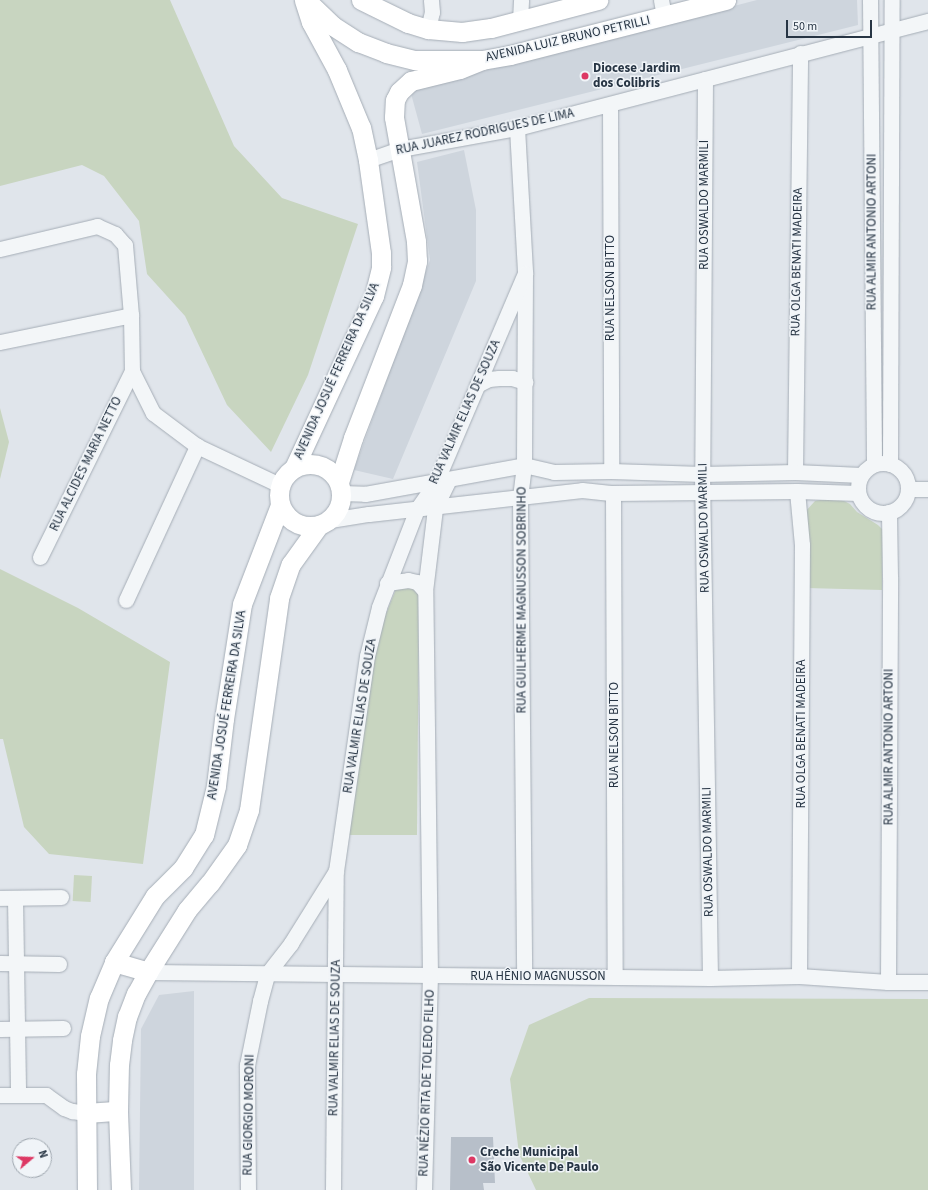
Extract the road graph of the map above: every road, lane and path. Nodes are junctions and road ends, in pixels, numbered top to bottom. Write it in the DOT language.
graph roads {
  1 [pos="305,0"];
  2 [pos="361,0"];
  3 [pos="431,0"];
  4 [pos="521,0"];
  5 [pos="598,0"];
  6 [pos="726,0"];
  7 [pos="870,0"];
  8 [pos="892,0"];
  9 [pos="662,8"];
  10 [pos="520,20"];
  11 [pos="928,21"];
  12 [pos="428,29"];
  13 [pos="893,31"];
  14 [pos="871,36"];
  15 [pos="800,53"];
  16 [pos="482,60"];
  17 [pos="705,79"];
  18 [pos="610,105"];
  19 [pos="517,128"];
  20 [pos="400,149"];
  21 [pos="368,160"];
  22 [pos="0,249"];
  23 [pos="525,273"];
  24 [pos="131,315"];
  25 [pos="0,342"];
  26 [pos="132,371"];
  27 [pos="525,382"];
  28 [pos="477,385"];
  29 [pos="197,446"];
  30 [pos="874,464"];
  31 [pos="890,464"];
  32 [pos="524,465"];
  33 [pos="294,468"];
  34 [pos="610,471"];
  35 [pos="795,472"];
  36 [pos="702,474"];
  37 [pos="861,475"];
  38 [pos="442,480"];
  39 [pos="280,485"];
  40 [pos="340,488"];
  41 [pos="908,489"];
  42 [pos="928,489"];
  43 [pos="797,491"];
  44 [pos="613,493"];
  45 [pos="858,493"];
  46 [pos="703,494"];
  47 [pos="520,497"];
  48 [pos="280,505"];
  49 [pos="435,508"];
  50 [pos="418,509"];
  51 [pos="889,512"];
  52 [pos="324,523"];
  53 [pos="40,557"];
  54 [pos="387,583"];
  55 [pos="424,592"];
  56 [pos="126,600"];
  57 [pos="336,871"];
  58 [pos="61,897"];
  59 [pos="0,898"];
  60 [pos="15,898"];
  61 [pos="114,962"];
  62 [pos="16,963"];
  63 [pos="0,964"];
  64 [pos="59,964"];
  65 [pos="148,972"];
  66 [pos="268,974"];
  67 [pos="336,975"];
  68 [pos="430,976"];
  69 [pos="524,976"];
  70 [pos="799,976"];
  71 [pos="615,977"];
  72 [pos="710,978"];
  73 [pos="888,982"];
  74 [pos="928,982"];
  75 [pos="17,1028"];
  76 [pos="63,1028"];
  77 [pos="0,1029"];
  78 [pos="0,1095"];
  79 [pos="18,1095"];
  80 [pos="118,1111"];
  81 [pos="86,1113"];
  82 [pos="87,1190"];
  83 [pos="120,1190"];
  84 [pos="248,1190"];
  85 [pos="333,1190"];
  86 [pos="424,1190"];
  1 -- 16 [label="main road, AVENIDA LUIZ BRUNO PETRILLI"];
  1 -- 21 [label="main road, AVENIDA JOSUÉ FERREIRA DA SILVA"];
  2 -- 12 [label="main road"];
  3 -- 12 [label="street"];
  4 -- 10 [label="street"];
  5 -- 10 [label="main road"];
  6 -- 9 [label="main road, AVENIDA LUIZ BRUNO PETRILLI"];
  7 -- 14 [label="street, RUA ALMIR ANTONIO ARTONI"];
  8 -- 13 [label="street, RUA ALMIR ANTONIO ARTONI"];
  9 -- 16 [label="main road, AVENIDA LUIZ BRUNO PETRILLI"];
  10 -- 12 [label="main road"];
  11 -- 13 [label="street, RUA JUAREZ RODRIGUES DE LIMA"];
  13 -- 14 [label="street, RUA JUAREZ RODRIGUES DE LIMA"];
  13 -- 31 [label="street, RUA ALMIR ANTONIO ARTONI"];
  14 -- 15 [label="street, RUA JUAREZ RODRIGUES DE LIMA"];
  14 -- 30 [label="street, RUA ALMIR ANTONIO ARTONI"];
  15 -- 17 [label="street, RUA JUAREZ RODRIGUES DE LIMA"];
  15 -- 35 [label="street, RUA OLGA BENATI MADEIRA"];
  16 -- 20 [label="main road"];
  17 -- 18 [label="street, RUA JUAREZ RODRIGUES DE LIMA"];
  17 -- 36 [label="street, RUA OSWALDO MARMILI"];
  18 -- 19 [label="street, RUA JUAREZ RODRIGUES DE LIMA"];
  18 -- 34 [label="street, RUA NELSON BITTO"];
  19 -- 20 [label="street, RUA JUAREZ RODRIGUES DE LIMA"];
  19 -- 23 [label="street, RUA GUILHERME MAGNUSSON SOBRINHO"];
  20 -- 21 [label="street, RUA JUAREZ RODRIGUES DE LIMA"];
  20 -- 40 [label="main road"];
  21 -- 33 [label="main road, AVENIDA JOSUÉ FERREIRA DA SILVA"];
  22 -- 24 [label="street"];
  23 -- 27 [label="street, RUA GUILHERME MAGNUSSON SOBRINHO"];
  23 -- 28 [label="street, RUA VALMIR ELIAS DE SOUZA"];
  24 -- 25 [label="street"];
  24 -- 26 [label="street"];
  26 -- 29 [label="street"];
  26 -- 53 [label="street, RUA ALCIDES MARIA NETTO"];
  27 -- 28 [label="street"];
  27 -- 32 [label="street, RUA GUILHERME MAGNUSSON SOBRINHO"];
  28 -- 38 [label="street, RUA VALMIR ELIAS DE SOUZA"];
  29 -- 39 [label="street"];
  29 -- 56 [label="street"];
  30 -- 31 [label="street"];
  30 -- 37 [label="street"];
  31 -- 41 [label="street"];
  32 -- 34 [label="street"];
  32 -- 38 [label="street"];
  32 -- 47 [label="street, RUA GUILHERME MAGNUSSON SOBRINHO"];
  33 -- 39 [label="main road"];
  33 -- 40 [label="main road"];
  34 -- 36 [label="street"];
  35 -- 36 [label="street"];
  35 -- 37 [label="street"];
  36 -- 46 [label="street, RUA OSWALDO MARMILI"];
  37 -- 45 [label="street"];
  38 -- 40 [label="street"];
  38 -- 49 [label="street, RUA NÉZIO RITA DE TOLEDO FILHO"];
  38 -- 50 [label="street, RUA VALMIR ELIAS DE SOUZA"];
  39 -- 48 [label="main road"];
  40 -- 52 [label="main road"];
  41 -- 42 [label="street"];
  41 -- 51 [label="street"];
  43 -- 45 [label="street"];
  43 -- 46 [label="street"];
  43 -- 70 [label="street, RUA OLGA BENATI MADEIRA"];
  44 -- 46 [label="street"];
  44 -- 47 [label="street"];
  44 -- 71 [label="street, RUA NELSON BITTO"];
  45 -- 51 [label="street"];
  46 -- 72 [label="street, RUA OSWALDO MARMILI"];
  47 -- 49 [label="street"];
  47 -- 69 [label="street, RUA GUILHERME MAGNUSSON SOBRINHO"];
  48 -- 52 [label="main road"];
  48 -- 61 [label="main road, AVENIDA JOSUÉ FERREIRA DA SILVA"];
  49 -- 50 [label="street"];
  49 -- 55 [label="street, RUA NÉZIO RITA DE TOLEDO FILHO"];
  50 -- 52 [label="street"];
  50 -- 54 [label="street, RUA VALMIR ELIAS DE SOUZA"];
  51 -- 73 [label="street, RUA ALMIR ANTONIO ARTONI"];
  52 -- 65 [label="main road"];
  54 -- 55 [label="street"];
  54 -- 57 [label="street, RUA VALMIR ELIAS DE SOUZA"];
  55 -- 68 [label="street, RUA NÉZIO RITA DE TOLEDO FILHO"];
  57 -- 66 [label="street, RUA GIORGIO MORONI"];
  57 -- 67 [label="street, RUA VALMIR ELIAS DE SOUZA"];
  58 -- 60 [label="street"];
  59 -- 60 [label="street"];
  60 -- 62 [label="street"];
  61 -- 65 [label="main road"];
  61 -- 81 [label="main road, AVENIDA JOSUÉ FERREIRA DA SILVA"];
  62 -- 63 [label="street"];
  62 -- 64 [label="street"];
  62 -- 75 [label="street"];
  65 -- 66 [label="street, RUA HÊNIO MAGNUSSON"];
  65 -- 80 [label="main road"];
  66 -- 67 [label="street, RUA HÊNIO MAGNUSSON"];
  66 -- 84 [label="street, RUA GIORGIO MORONI"];
  67 -- 68 [label="street, RUA HÊNIO MAGNUSSON"];
  67 -- 85 [label="street, RUA VALMIR ELIAS DE SOUZA"];
  68 -- 69 [label="street, RUA HÊNIO MAGNUSSON"];
  68 -- 86 [label="street, RUA NÉZIO RITA DE TOLEDO FILHO"];
  69 -- 71 [label="street, RUA HÊNIO MAGNUSSON"];
  70 -- 72 [label="street, RUA HÊNIO MAGNUSSON"];
  70 -- 73 [label="street, RUA HÊNIO MAGNUSSON"];
  71 -- 72 [label="street, RUA HÊNIO MAGNUSSON"];
  73 -- 74 [label="street, RUA HÊNIO MAGNUSSON"];
  75 -- 76 [label="street"];
  75 -- 77 [label="street"];
  75 -- 79 [label="street"];
  78 -- 79 [label="street"];
  79 -- 81 [label="street"];
  80 -- 81 [label="main road"];
  80 -- 83 [label="main road"];
  81 -- 82 [label="main road, AVENIDA JOSUÉ FERREIRA DA SILVA"];
}
